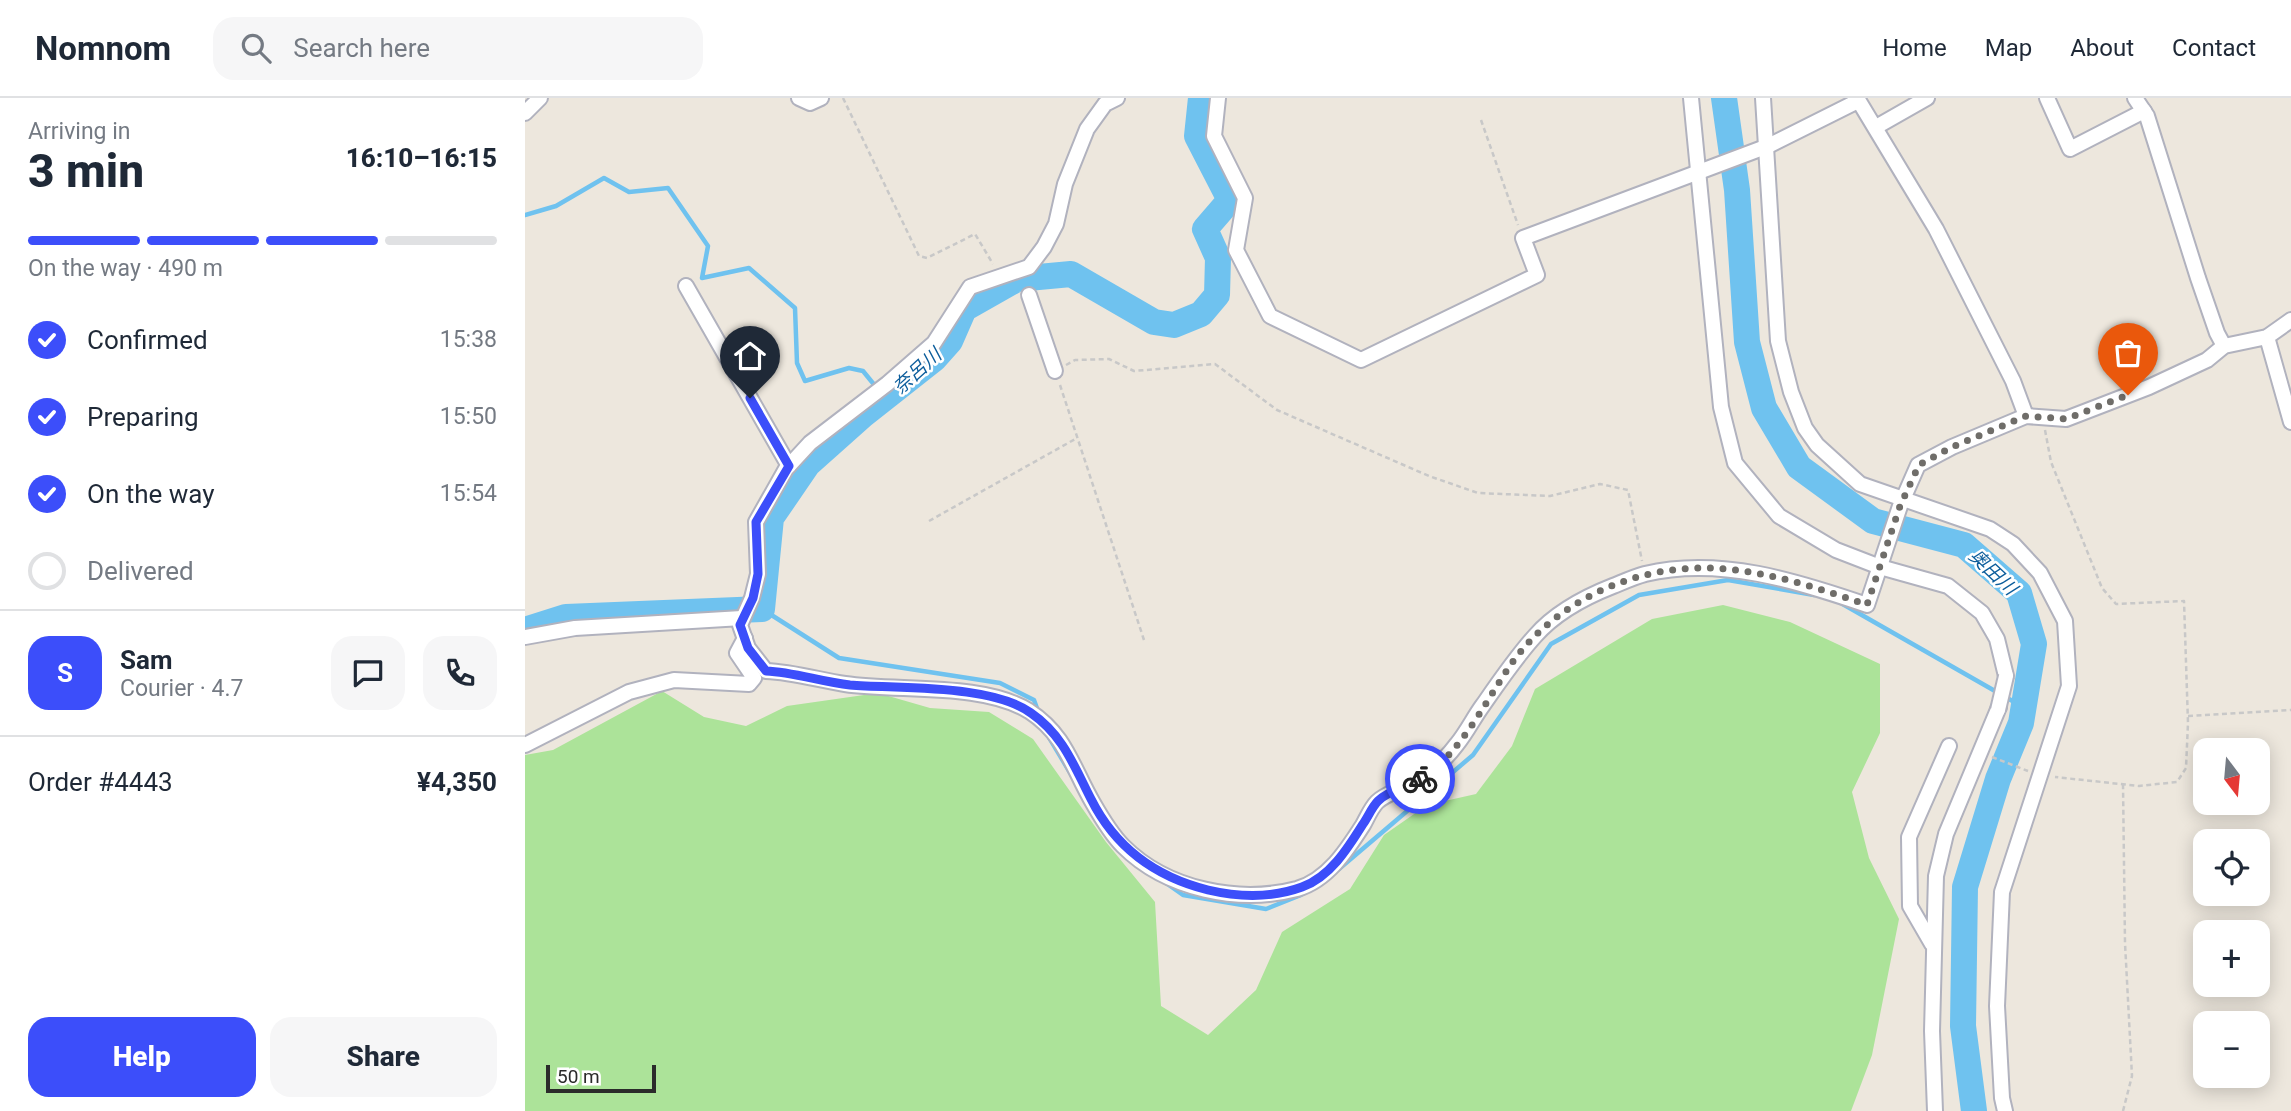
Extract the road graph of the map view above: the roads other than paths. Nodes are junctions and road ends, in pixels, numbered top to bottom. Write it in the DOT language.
graph roads {
  1 [pos="540,98"];
  2 [pos="799,98"];
  3 [pos="821,98"];
  4 [pos="1218,98"];
  5 [pos="1691,98"];
  6 [pos="1763,98"];
  7 [pos="1927,98"];
  8 [pos="2047,98"];
  9 [pos="2135,98"];
  10 [pos="1857,99"];
  11 [pos="1108,100"];
  12 [pos="2144,111"];
  13 [pos="525,113"];
  14 [pos="1876,127"];
  15 [pos="1767,146"];
  16 [pos="1704,170"];
  17 [pos="686,286"];
  18 [pos="1029,295"];
  19 [pos="2291,320"];
  20 [pos="2267,337"];
  21 [pos="2224,346"];
  22 [pos="1055,371"];
  23 [pos="2026,416"];
  24 [pos="2291,422"];
  25 [pos="789,466"];
  26 [pos="1902,502"];
  27 [pos="1882,561"];
  28 [pos="742,618"];
  29 [pos="525,638"];
  30 [pos="745,638"];
  31 [pos="525,746"];
  32 [pos="1949,746"];
  33 [pos="1933,945"];
  34 [pos="1935,1111"];
  35 [pos="2005,1111"];
  1 -- 13 [label="street"];
  2 -- 3 [label="street"];
  4 -- 16 [label="street"];
  5 -- 16 [label="street"];
  6 -- 15 [label="street"];
  7 -- 14 [label="street"];
  8 -- 12 [label="street"];
  9 -- 12 [label="street"];
  10 -- 14 [label="street"];
  10 -- 15 [label="street"];
  11 -- 25 [label="street"];
  12 -- 21 [label="street"];
  14 -- 23 [label="street"];
  15 -- 16 [label="street"];
  15 -- 26 [label="street"];
  16 -- 27 [label="street"];
  17 -- 25 [label="street"];
  18 -- 22 [label="street"];
  19 -- 20 [label="street"];
  20 -- 21 [label="street"];
  20 -- 24 [label="street"];
  21 -- 23 [label="street"];
  23 -- 26 [label="street"];
  25 -- 28 [label="street"];
  26 -- 27 [label="street"];
  26 -- 35 [label="street"];
  27 -- 30 [label="street"];
  27 -- 33 [label="street, bridge"];
  28 -- 29 [label="street"];
  28 -- 30 [label="street"];
  30 -- 31 [label="street"];
  32 -- 33 [label="street"];
  33 -- 34 [label="street"];
}
